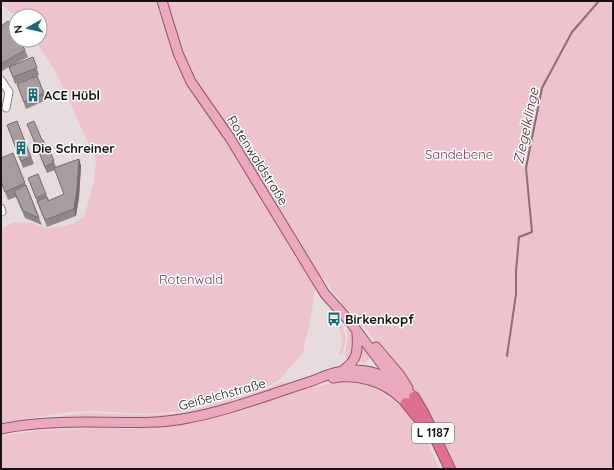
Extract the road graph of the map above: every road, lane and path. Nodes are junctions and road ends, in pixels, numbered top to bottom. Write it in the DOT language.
graph roads {
  1 [pos="162,1"];
  2 [pos="1,80"];
  3 [pos="6,108"];
  4 [pos="351,323"];
  5 [pos="357,333"];
  6 [pos="342,371"];
  7 [pos="395,381"];
  8 [pos="310,382"];
  9 [pos="410,400"];
  10 [pos="1,429"];
  11 [pos="443,469"];
  12 [pos="450,469"];
  1 -- 4 [label="main road, Rotenwaldstraße"];
  2 -- 3 [label="street"];
  4 -- 5 [label="main road, Rotenwaldstraße"];
  4 -- 9 [label="main road, Rotenwaldstraße"];
  5 -- 6 [label="main road"];
  5 -- 7 [label="main road, Rotenwaldstraße"];
  6 -- 7 [label="main road, Geißeichstraße / L 1187"];
  6 -- 8 [label="main road, Geißeichstraße / L 1187"];
  7 -- 9 [label="main road, Rotenwaldstraße"];
  8 -- 9 [label="main road, Rotenwaldstraße / L 1187"];
  8 -- 10 [label="main road, Geißeichstraße / L 1187"];
  9 -- 11 [label="highway, Rotenwaldstraße / L 1187"];
  9 -- 12 [label="highway, Rotenwaldstraße / L 1187"];
}
